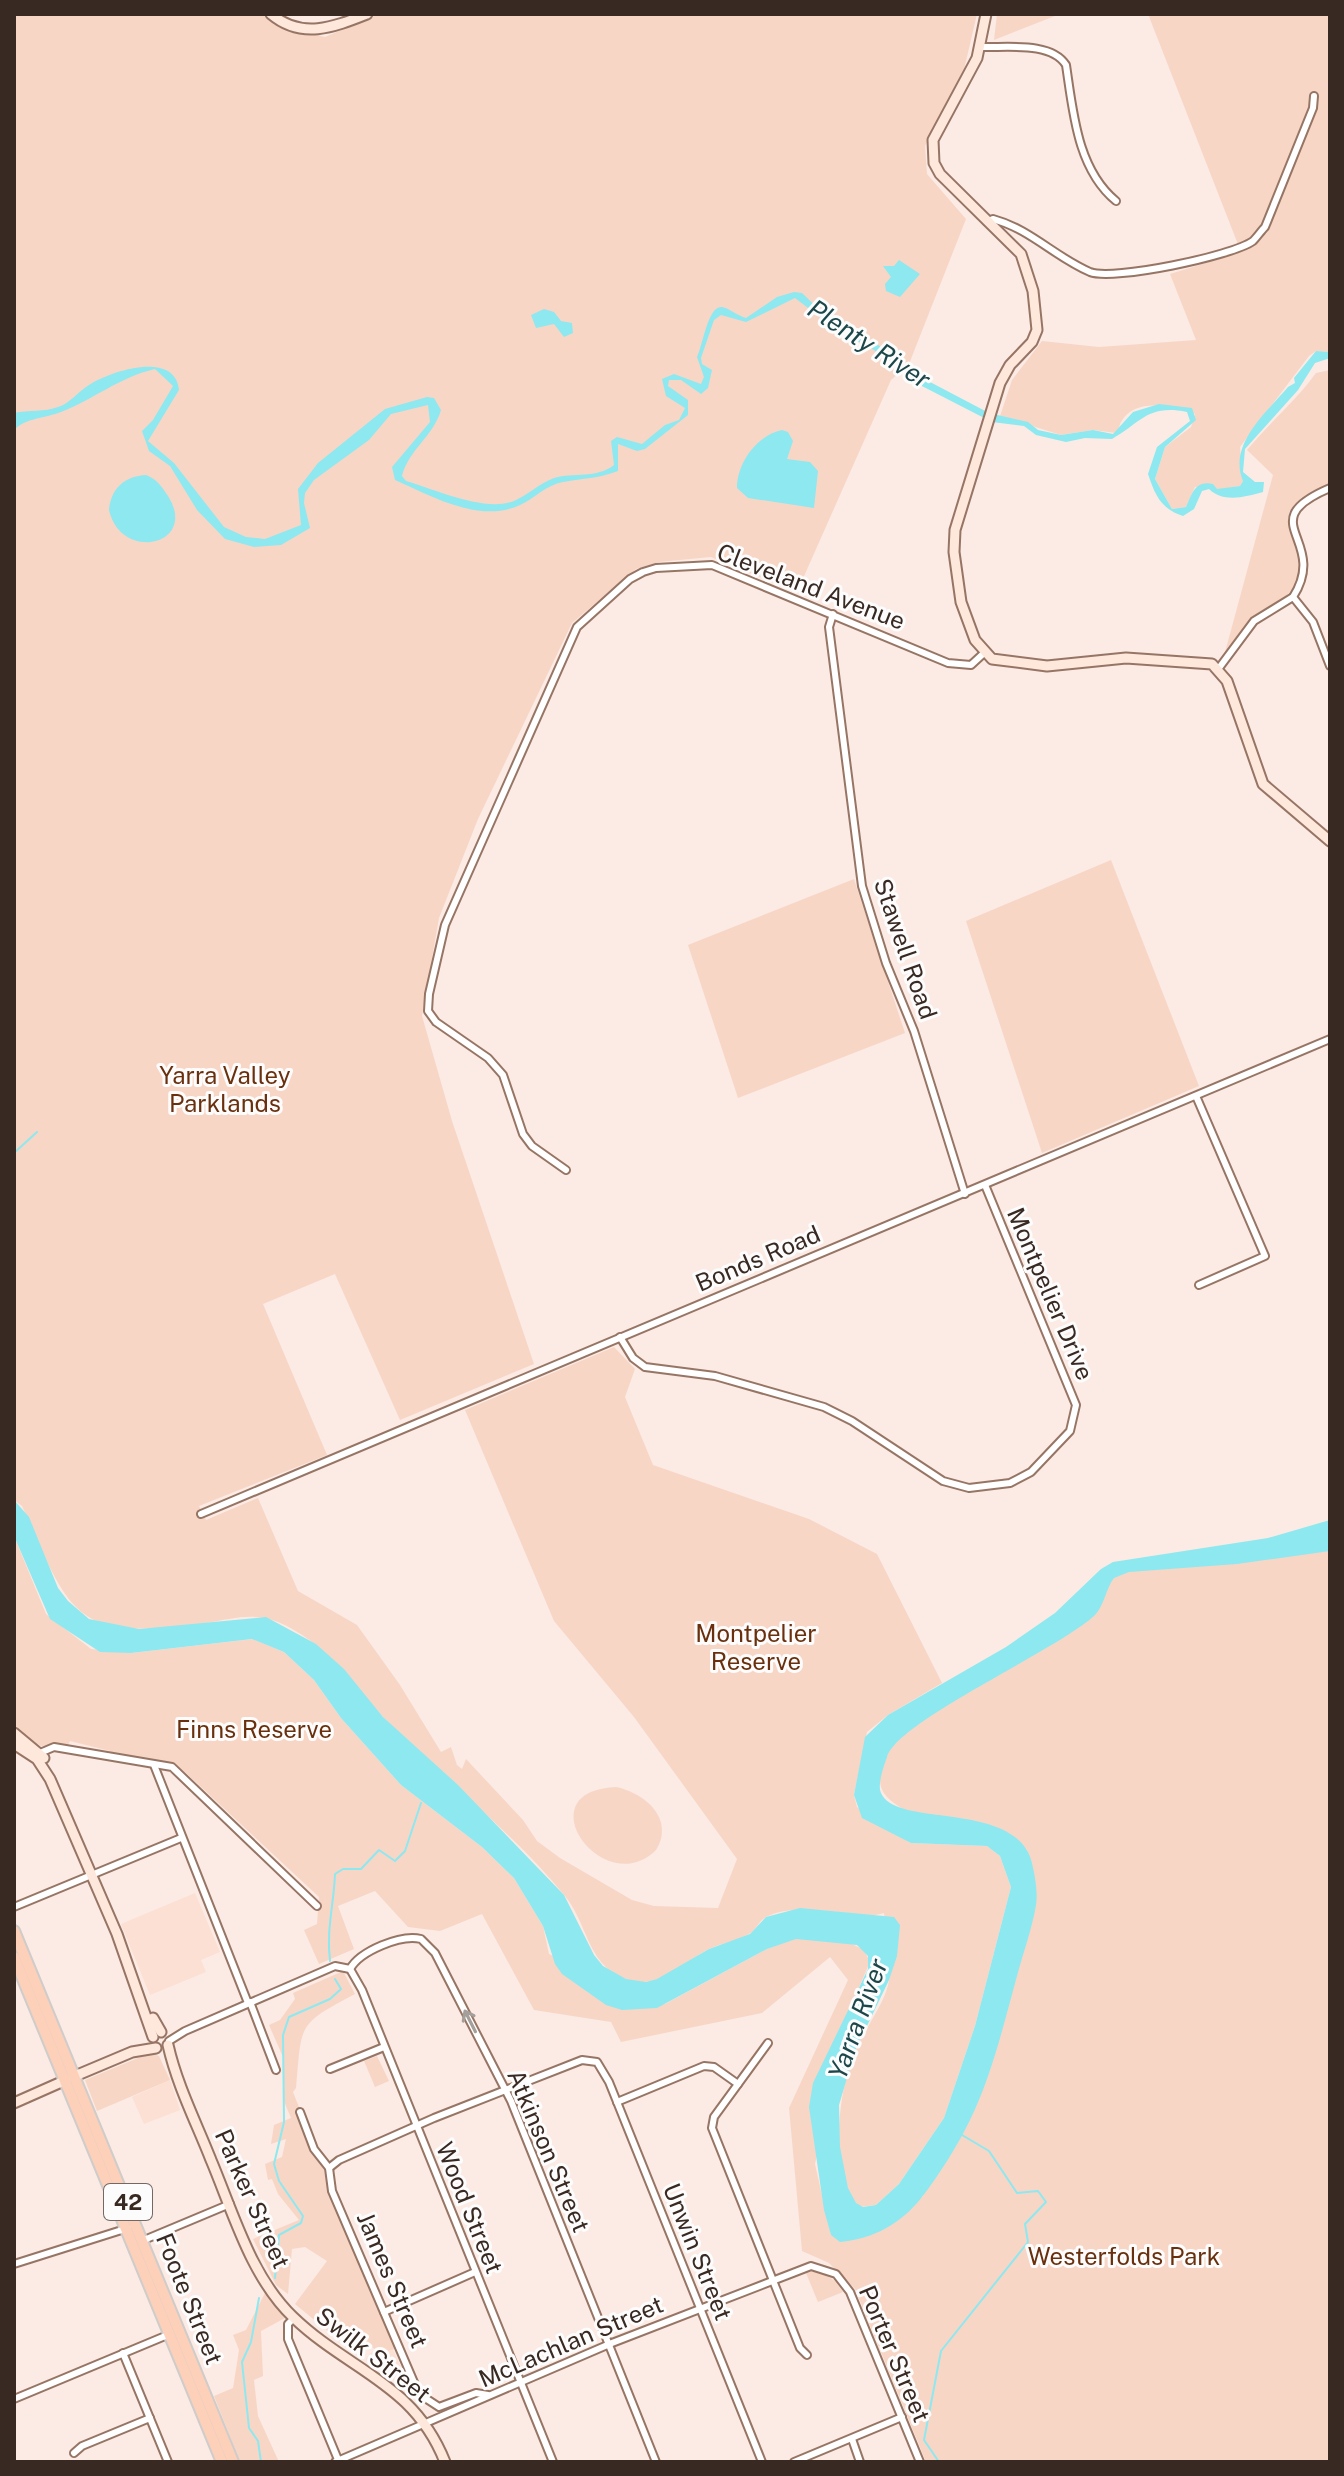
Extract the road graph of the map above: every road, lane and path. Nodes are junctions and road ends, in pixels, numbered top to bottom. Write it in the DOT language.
graph roads {
  1 [pos="271,14"];
  2 [pos="367,14"];
  3 [pos="986,14"];
  4 [pos="980,47"];
  5 [pos="1314,96"];
  6 [pos="1116,200"];
  7 [pos="986,222"];
  8 [pos="1330,488"];
  9 [pos="1293,597"];
  10 [pos="833,614"];
  11 [pos="984,653"];
  12 [pos="1330,666"];
  13 [pos="1219,668"];
  14 [pos="1330,841"];
  15 [pos="1330,1039"];
  16 [pos="1196,1096"];
  17 [pos="566,1170"];
  18 [pos="985,1185"];
  19 [pos="965,1194"];
  20 [pos="1199,1285"];
  21 [pos="620,1337"];
  22 [pos="201,1514"];
  23 [pos="14,1733"];
  24 [pos="14,1744"];
  25 [pos="40,1756"];
  26 [pos="154,1765"];
  27 [pos="181,1838"];
  28 [pos="92,1874"];
  29 [pos="317,1906"];
  30 [pos="14,1907"];
  31 [pos="14,1931"];
  32 [pos="14,1957"];
  33 [pos="350,1969"];
  34 [pos="250,2002"];
  35 [pos="160,2041"];
  36 [pos="768,2043"];
  37 [pos="384,2047"];
  38 [pos="330,2069"];
  39 [pos="276,2070"];
  40 [pos="70,2078"];
  41 [pos="738,2084"];
  42 [pos="505,2090"];
  43 [pos="617,2102"];
  44 [pos="14,2103"];
  45 [pos="300,2112"];
  46 [pos="416,2126"];
  47 [pos="329,2168"];
  48 [pos="230,2204"];
  49 [pos="128,2228"];
  50 [pos="144,2240"];
  51 [pos="14,2264"];
  52 [pos="825,2268"];
  53 [pos="475,2272"];
  54 [pos="773,2279"];
  55 [pos="700,2308"];
  56 [pos="384,2312"];
  57 [pos="294,2318"];
  58 [pos="176,2332"];
  59 [pos="609,2345"];
  60 [pos="123,2353"];
  61 [pos="807,2355"];
  62 [pos="520,2381"];
  63 [pos="488,2395"];
  64 [pos="14,2399"];
  65 [pos="902,2417"];
  66 [pos="150,2418"];
  67 [pos="427,2424"];
  68 [pos="852,2439"];
  69 [pos="74,2453"];
  70 [pos="168,2462"];
  71 [pos="222,2462"];
  72 [pos="233,2462"];
  73 [pos="337,2462"];
  74 [pos="445,2462"];
  75 [pos="553,2462"];
  76 [pos="656,2462"];
  77 [pos="762,2462"];
  78 [pos="794,2462"];
  79 [pos="860,2462"];
  80 [pos="920,2462"];
  1 -- 2 [label="street"];
  3 -- 4 [label="street"];
  4 -- 6 [label="street"];
  4 -- 7 [label="street"];
  5 -- 7 [label="street"];
  7 -- 11 [label="street"];
  8 -- 9 [label="street"];
  9 -- 12 [label="street"];
  9 -- 13 [label="street"];
  10 -- 11 [label="street, Cleveland Avenue"];
  10 -- 17 [label="street, Cleveland Avenue"];
  10 -- 19 [label="street, Stawell Road"];
  11 -- 13 [label="street"];
  13 -- 14 [label="street"];
  15 -- 16 [label="street, Bonds Road"];
  16 -- 18 [label="street, Bonds Road"];
  16 -- 20 [label="street"];
  18 -- 19 [label="street, Bonds Road"];
  18 -- 21 [label="street, Montpelier Drive"];
  19 -- 21 [label="street, Bonds Road"];
  21 -- 22 [label="street, Bonds Road"];
  23 -- 25 [label="street"];
  24 -- 25 [label="street"];
  25 -- 26 [label="street"];
  25 -- 28 [label="street, Parker Street"];
  26 -- 27 [label="street"];
  26 -- 29 [label="street"];
  27 -- 28 [label="street"];
  27 -- 34 [label="street"];
  28 -- 30 [label="street"];
  28 -- 35 [label="street, Parker Street"];
  31 -- 40 [label="main road, Foote Street / 42"];
  32 -- 40 [label="main road, Foote Street / 42"];
  33 -- 34 [label="street"];
  33 -- 37 [label="street, Wood Street"];
  42 -- 33 [label="street, Atkinson Street, one-way"];
  34 -- 35 [label="street"];
  34 -- 39 [label="street"];
  35 -- 40 [label="street"];
  35 -- 48 [label="street, Parker Street"];
  36 -- 41 [label="street"];
  37 -- 38 [label="street"];
  37 -- 46 [label="street, Wood Street"];
  40 -- 44 [label="street"];
  40 -- 49 [label="main road, Foote Street / 42"];
  40 -- 50 [label="main road, Foote Street / 42"];
  41 -- 43 [label="street"];
  41 -- 54 [label="street"];
  42 -- 43 [label="street, Unwin Street"];
  42 -- 46 [label="street"];
  42 -- 59 [label="street, Atkinson Street"];
  43 -- 55 [label="street, Unwin Street"];
  45 -- 47 [label="street, James Street"];
  46 -- 47 [label="street"];
  46 -- 53 [label="street, Wood Street"];
  47 -- 56 [label="street, James Street"];
  48 -- 50 [label="street"];
  48 -- 57 [label="street, Parker Street"];
  49 -- 51 [label="street"];
  49 -- 58 [label="main road, Foote Street / 42"];
  50 -- 58 [label="main road, Foote Street / 42"];
  52 -- 54 [label="street, McLachlan Street"];
  52 -- 65 [label="street, Porter Street"];
  53 -- 56 [label="street"];
  53 -- 62 [label="street, Wood Street"];
  54 -- 55 [label="street, McLachlan Street"];
  54 -- 61 [label="street"];
  55 -- 59 [label="street, McLachlan Street"];
  55 -- 77 [label="street, Unwin Street"];
  56 -- 63 [label="street, James Street"];
  57 -- 67 [label="street, Swilk Street"];
  57 -- 73 [label="street"];
  58 -- 60 [label="street"];
  58 -- 71 [label="main road, Foote Street / 42"];
  58 -- 72 [label="main road, Foote Street / 42"];
  59 -- 62 [label="street, McLachlan Street"];
  59 -- 76 [label="street, Atkinson Street"];
  60 -- 64 [label="street"];
  60 -- 66 [label="street"];
  62 -- 63 [label="street, McLachlan Street"];
  62 -- 75 [label="street, Wood Street"];
  63 -- 67 [label="street, McLachlan Street"];
  65 -- 68 [label="street"];
  65 -- 80 [label="street, Porter Street"];
  66 -- 69 [label="street"];
  66 -- 70 [label="street"];
  67 -- 73 [label="street, McLachlan Street"];
  67 -- 74 [label="street"];
  68 -- 78 [label="street"];
  68 -- 79 [label="street"];
}
